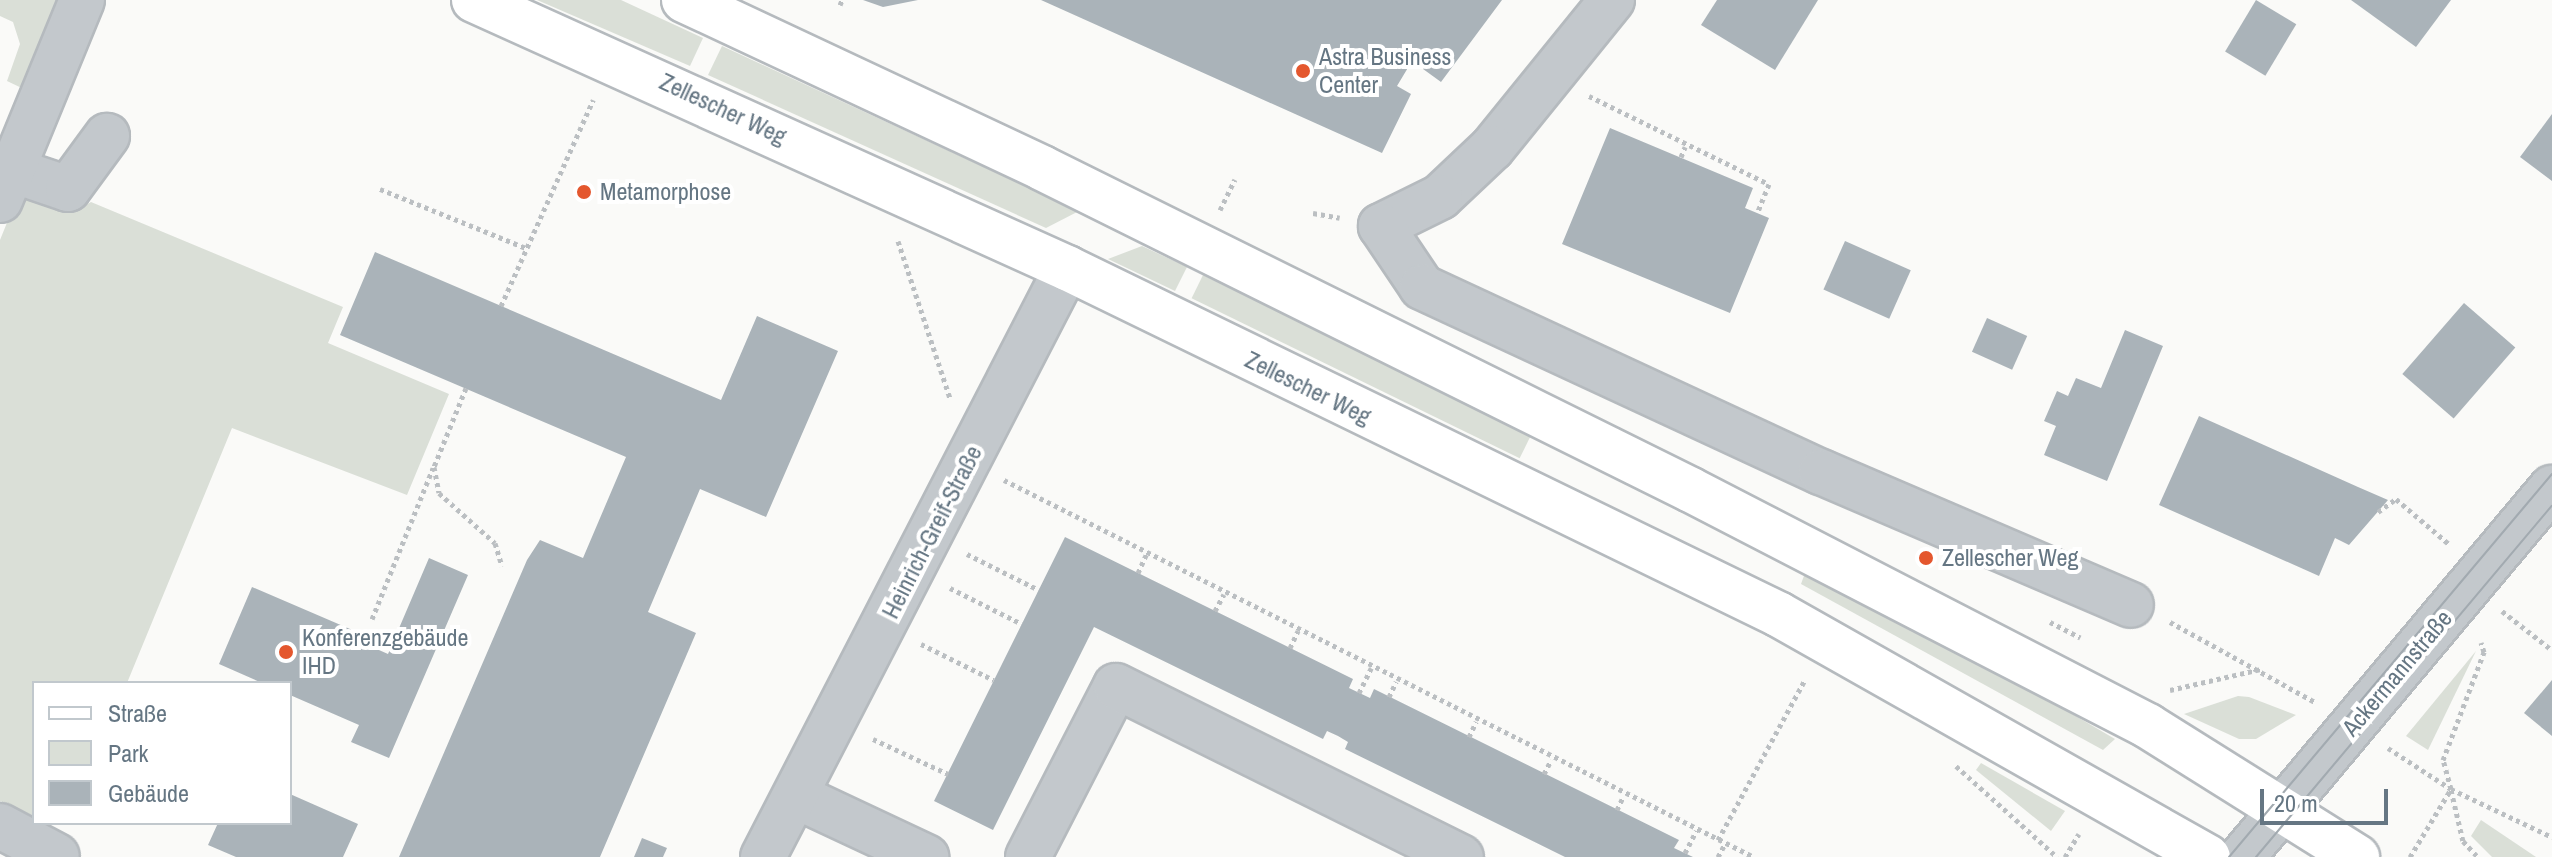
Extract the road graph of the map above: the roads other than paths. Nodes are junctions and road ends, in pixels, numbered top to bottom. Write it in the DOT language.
graph roads {
  1 [pos="82,0"];
  2 [pos="474,0"];
  3 [pos="684,0"];
  4 [pos="1612,0"];
  5 [pos="107,136"];
  6 [pos="8,164"];
  7 [pos="1067,268"];
  8 [pos="2552,488"];
  9 [pos="2131,605"];
  10 [pos="796,796"];
  11 [pos="2282,809"];
  12 [pos="0,826"];
  13 [pos="57,856"];
  14 [pos="763,857"];
  15 [pos="926,857"];
  16 [pos="1028,857"];
  17 [pos="1461,857"];
  18 [pos="2208,857"];
  19 [pos="2242,857"];
  20 [pos="2357,857"];
  1 -- 6 [label="street"];
  2 -- 7 [label="main road, Zellescher Weg"];
  3 -- 11 [label="main road"];
  4 -- 9 [label="street"];
  5 -- 6 [label="street"];
  7 -- 10 [label="street, Heinrich-Greif-Straße"];
  7 -- 18 [label="main road, Zellescher Weg"];
  8 -- 11 [label="street, Ackermannstraße"];
  10 -- 14 [label="street, Heinrich-Greif-Straße"];
  10 -- 15 [label="street"];
  11 -- 19 [label="street, Ackermannstraße"];
  11 -- 20 [label="main road"];
  12 -- 13 [label="street"];
  16 -- 17 [label="street"];
}
